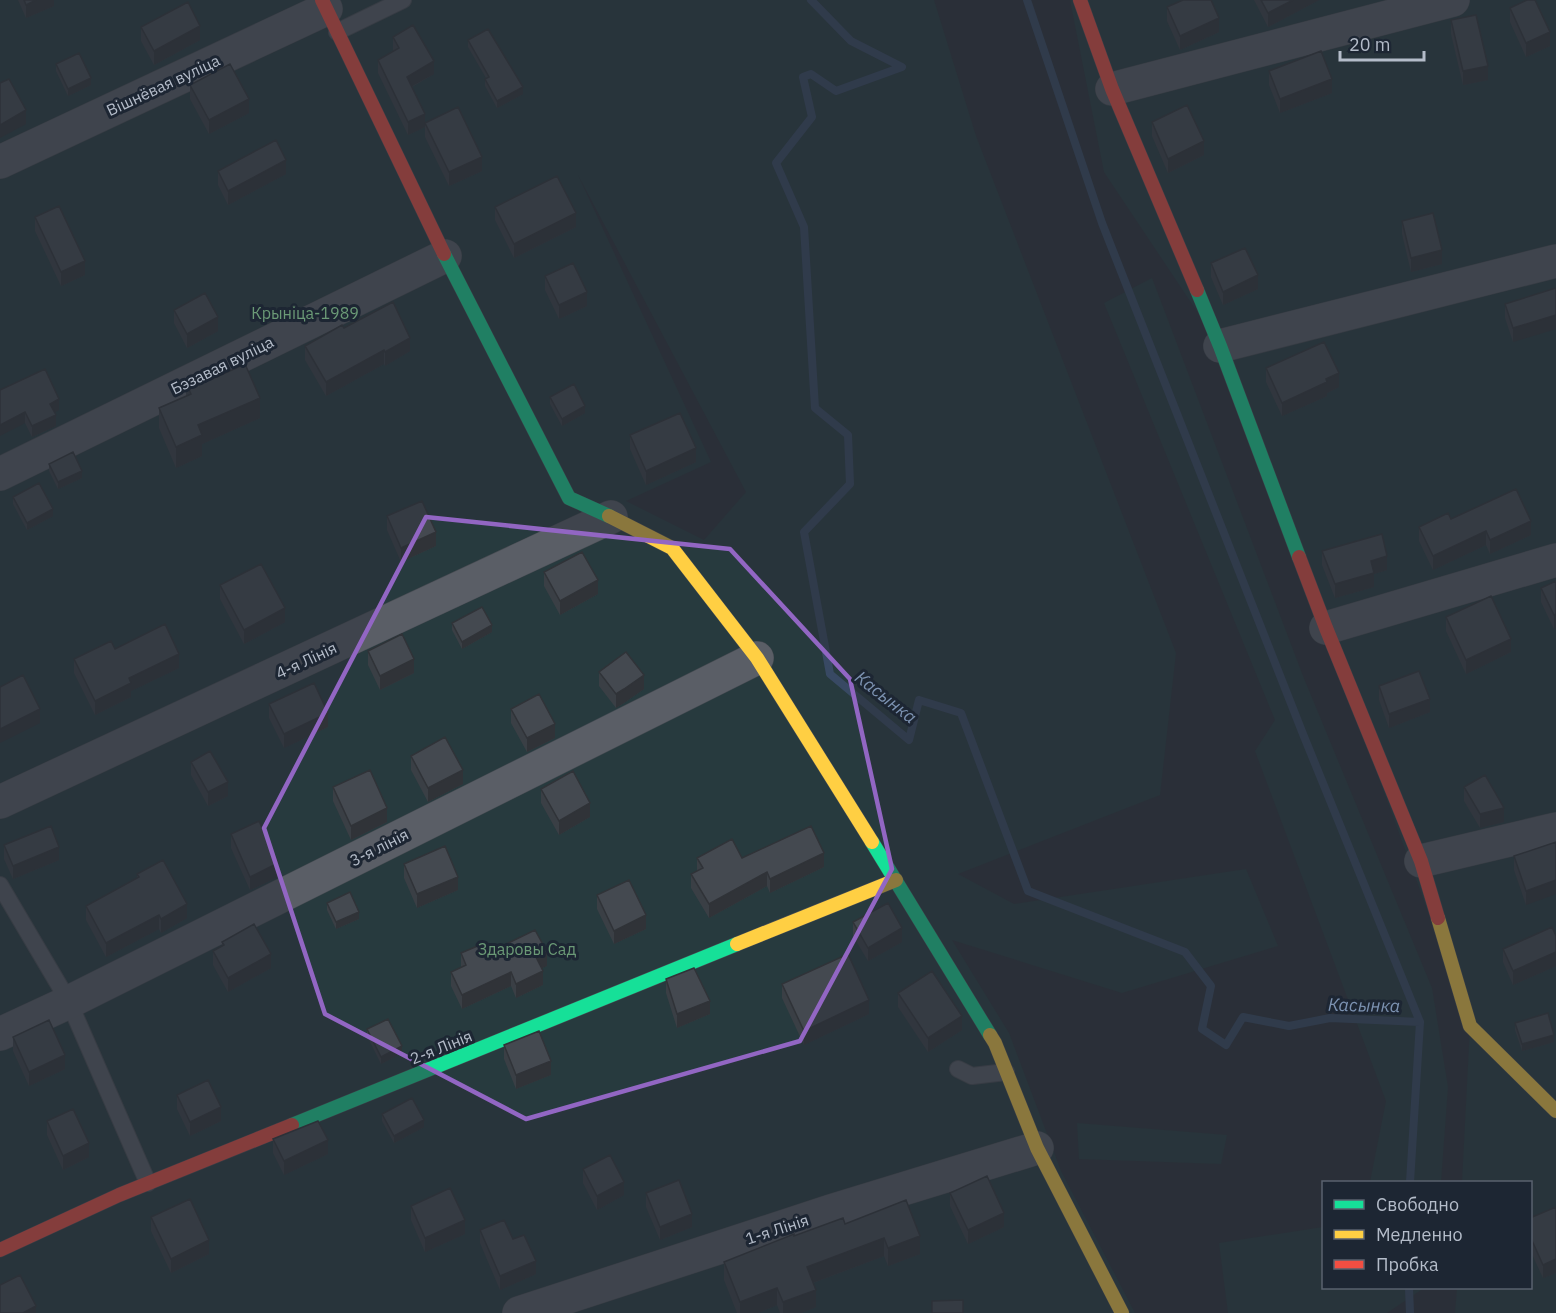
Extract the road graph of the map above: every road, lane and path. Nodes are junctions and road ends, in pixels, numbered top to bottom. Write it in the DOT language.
graph roads {
  1 [pos="404,0"];
  2 [pos="1080,0"];
  3 [pos="1453,0"];
  4 [pos="328,14"];
  5 [pos="1112,89"];
  6 [pos="0,162"];
  7 [pos="445,256"];
  8 [pos="1556,261"];
  9 [pos="1220,346"];
  10 [pos="0,474"];
  11 [pos="611,517"];
  12 [pos="1556,560"];
  13 [pos="1326,628"];
  14 [pos="359,634"];
  15 [pos="757,658"];
  16 [pos="0,780"];
  17 [pos="0,802"];
  18 [pos="1556,829"];
  19 [pos="1421,861"];
  20 [pos="896,880"];
  21 [pos="0,885"];
  22 [pos="69,1002"];
  23 [pos="0,1034"];
  24 [pos="958,1069"];
  25 [pos="1006,1072"];
  26 [pos="1556,1111"];
  27 [pos="1037,1148"];
  28 [pos="148,1183"];
  29 [pos="0,1250"];
  30 [pos="519,1313"];
  31 [pos="1122,1313"];
  1 -- 4 [label="lane"];
  2 -- 5 [label="street"];
  3 -- 5 [label="street"];
  4 -- 6 [label="street, Вішнёвая вуліца"];
  4 -- 7 [label="street"];
  5 -- 9 [label="street"];
  7 -- 10 [label="street, Бэзавая вуліца"];
  7 -- 11 [label="street"];
  8 -- 9 [label="street"];
  9 -- 13 [label="street"];
  11 -- 14 [label="street, 4-я Лінія"];
  11 -- 15 [label="street"];
  12 -- 13 [label="street"];
  13 -- 19 [label="street"];
  14 -- 16 [label="street"];
  14 -- 17 [label="street, 4-я Лінія"];
  15 -- 20 [label="street"];
  15 -- 22 [label="street, 3-я лінія"];
  18 -- 19 [label="street"];
  19 -- 26 [label="street"];
  20 -- 25 [label="street"];
  20 -- 28 [label="street, 2-я Лінія"];
  21 -- 22 [label="lane"];
  22 -- 23 [label="street, 3-я лінія"];
  22 -- 28 [label="lane"];
  24 -- 25 [label="lane"];
  25 -- 27 [label="street"];
  27 -- 30 [label="street, 1-я Лінія"];
  27 -- 31 [label="street"];
  28 -- 29 [label="street, 2-я Лінія"];
}
